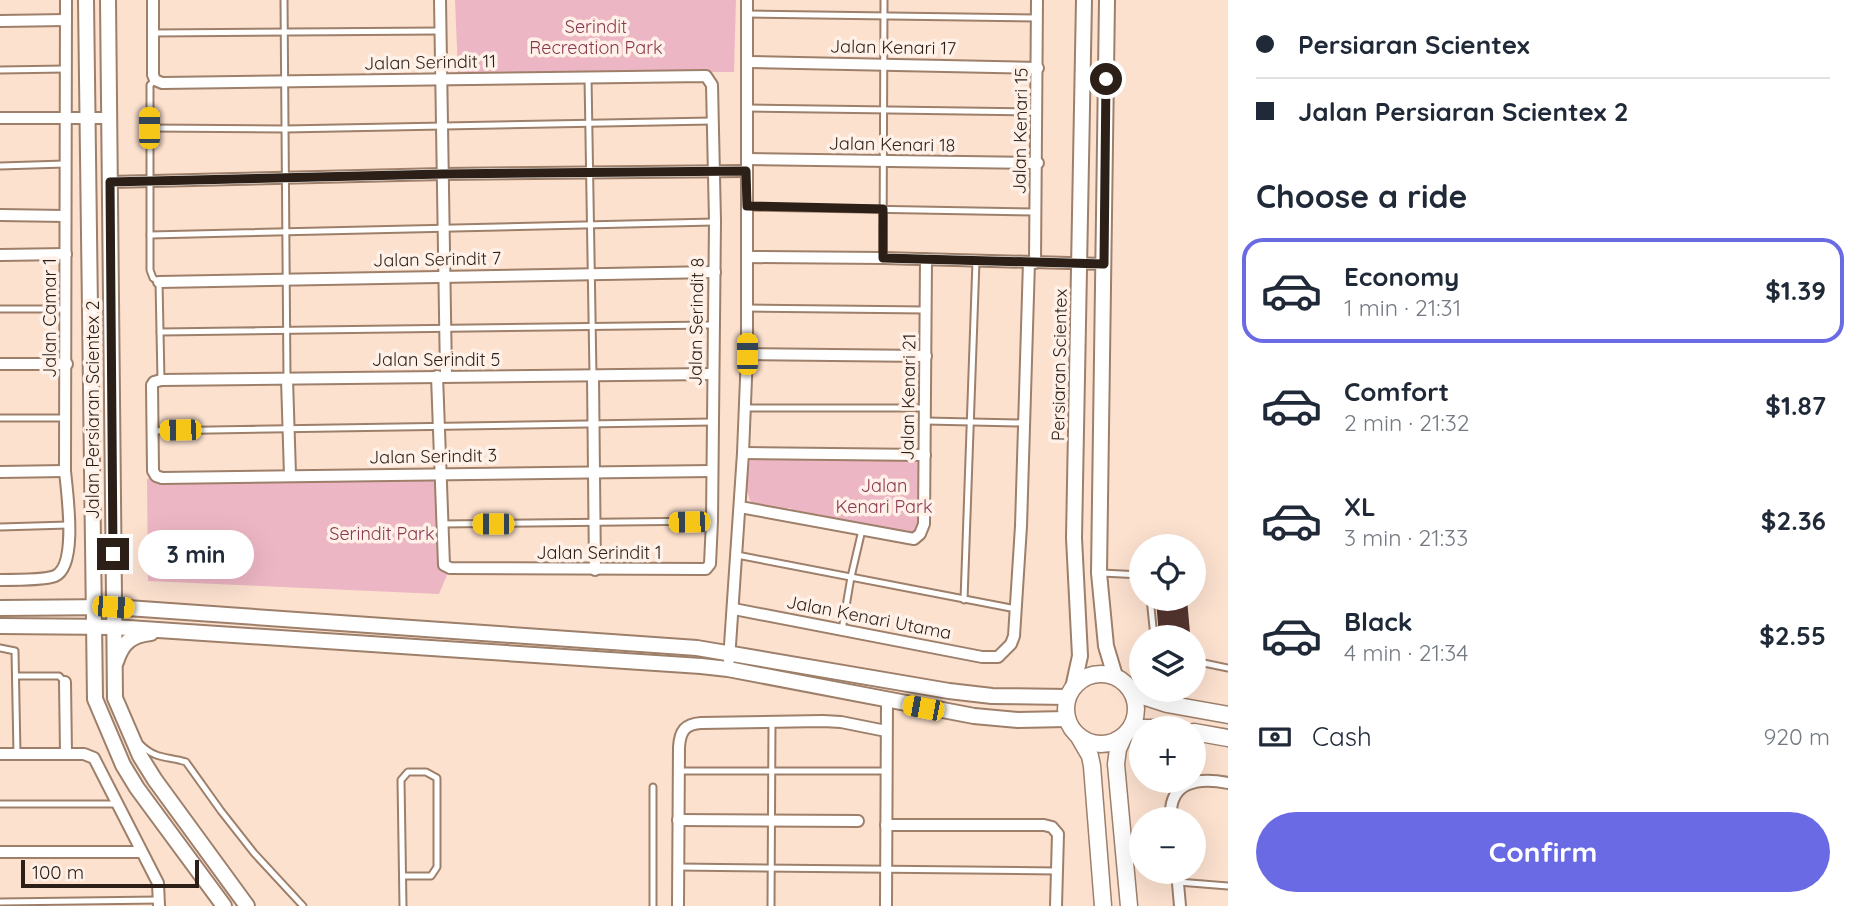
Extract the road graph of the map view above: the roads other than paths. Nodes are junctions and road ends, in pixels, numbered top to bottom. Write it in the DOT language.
graph roads {
  1 [pos="66,0"];
  2 [pos="86,0"];
  3 [pos="108,0"];
  4 [pos="153,0"];
  5 [pos="284,0"];
  6 [pos="440,0"];
  7 [pos="747,0"];
  8 [pos="884,0"];
  9 [pos="1037,0"];
  10 [pos="1084,0"];
  11 [pos="1107,0"];
  12 [pos="747,14"];
  13 [pos="884,15"];
  14 [pos="1037,18"];
  15 [pos="66,20"];
  16 [pos="0,21"];
  17 [pos="440,31"];
  18 [pos="285,32"];
  19 [pos="153,33"];
  20 [pos="747,62"];
  21 [pos="883,64"];
  22 [pos="1038,68"];
  23 [pos="65,69"];
  24 [pos="0,70"];
  25 [pos="706,76"];
  26 [pos="588,77"];
  27 [pos="441,79"];
  28 [pos="155,80"];
  29 [pos="285,82"];
  30 [pos="747,108"];
  31 [pos="884,110"];
  32 [pos="1037,112"];
  33 [pos="65,117"];
  34 [pos="0,118"];
  35 [pos="88,118"];
  36 [pos="110,118"];
  37 [pos="712,121"];
  38 [pos="589,123"];
  39 [pos="442,127"];
  40 [pos="149,128"];
  41 [pos="285,129"];
  42 [pos="885,162"];
  43 [pos="1038,163"];
  44 [pos="65,164"];
  45 [pos="746,165"];
  46 [pos="0,166"];
  47 [pos="713,171"];
  48 [pos="590,172"];
  49 [pos="443,174"];
  50 [pos="286,178"];
  51 [pos="149,181"];
  52 [pos="110,182"];
  53 [pos="747,206"];
  54 [pos="883,209"];
  55 [pos="1036,212"];
  56 [pos="0,215"];
  57 [pos="65,216"];
  58 [pos="715,222"];
  59 [pos="592,224"];
  60 [pos="443,228"];
  61 [pos="286,232"];
  62 [pos="150,235"];
  63 [pos="0,254"];
  64 [pos="66,254"];
  65 [pos="747,257"];
  66 [pos="883,258"];
  67 [pos="926,259"];
  68 [pos="976,261"];
  69 [pos="1032,263"];
  70 [pos="1080,264"];
  71 [pos="1104,264"];
  72 [pos="715,272"];
  73 [pos="592,274"];
  74 [pos="444,276"];
  75 [pos="286,280"];
  76 [pos="159,282"];
  77 [pos="747,308"];
  78 [pos="0,309"];
  79 [pos="67,309"];
  80 [pos="926,310"];
  81 [pos="713,325"];
  82 [pos="591,326"];
  83 [pos="445,328"];
  84 [pos="287,331"];
  85 [pos="160,332"];
  86 [pos="747,354"];
  87 [pos="926,356"];
  88 [pos="0,364"];
  89 [pos="67,364"];
  90 [pos="712,374"];
  91 [pos="442,376"];
  92 [pos="593,376"];
  93 [pos="287,379"];
  94 [pos="161,380"];
  95 [pos="745,408"];
  96 [pos="926,408"];
  97 [pos="0,418"];
  98 [pos="66,418"];
  99 [pos="926,421"];
  100 [pos="712,422"];
  101 [pos="970,423"];
  102 [pos="1025,423"];
  103 [pos="595,424"];
  104 [pos="438,426"];
  105 [pos="289,428"];
  106 [pos="152,431"];
  107 [pos="743,453"];
  108 [pos="925,455"];
  109 [pos="65,471"];
  110 [pos="712,471"];
  111 [pos="0,472"];
  112 [pos="595,472"];
  113 [pos="441,474"];
  114 [pos="290,475"];
  115 [pos="740,507"];
  116 [pos="712,521"];
  117 [pos="595,523"];
  118 [pos="442,524"];
  119 [pos="68,525"];
  120 [pos="0,527"];
  121 [pos="862,529"];
  122 [pos="737,555"];
  123 [pos="706,569"];
  124 [pos="595,570"];
  125 [pos="1099,573"];
  126 [pos="1129,574"];
  127 [pos="851,577"];
  128 [pos="0,580"];
  129 [pos="964,600"];
  130 [pos="94,607"];
  131 [pos="113,607"];
  132 [pos="0,608"];
  133 [pos="734,609"];
  134 [pos="1016,609"];
  135 [pos="0,626"];
  136 [pos="94,626"];
  137 [pos="113,626"];
  138 [pos="842,630"];
  139 [pos="177,631"];
  140 [pos="0,648"];
  141 [pos="730,653"];
  142 [pos="998,657"];
  143 [pos="1206,663"];
  144 [pos="1228,668"];
  145 [pos="728,669"];
  146 [pos="114,670"];
  147 [pos="856,675"];
  148 [pos="16,676"];
  149 [pos="1115,676"];
  150 [pos="65,682"];
  151 [pos="1129,688"];
  152 [pos="1070,693"];
  153 [pos="887,701"];
  154 [pos="1136,702"];
  155 [pos="1161,702"];
  156 [pos="1228,715"];
  157 [pos="1067,719"];
  158 [pos="772,722"];
  159 [pos="125,725"];
  160 [pos="886,731"];
  161 [pos="1127,733"];
  162 [pos="1206,734"];
  163 [pos="1078,737"];
  164 [pos="1228,738"];
  165 [pos="0,754"];
  166 [pos="17,754"];
  167 [pos="66,754"];
  168 [pos="679,771"];
  169 [pos="772,771"];
  170 [pos="886,771"];
  171 [pos="1228,783"];
  172 [pos="653,787"];
  173 [pos="0,804"];
  174 [pos="118,804"];
  175 [pos="1173,807"];
  176 [pos="678,820"];
  177 [pos="771,820"];
  178 [pos="858,821"];
  179 [pos="886,825"];
  180 [pos="0,852"];
  181 [pos="141,852"];
  182 [pos="678,867"];
  183 [pos="771,868"];
  184 [pos="886,869"];
  185 [pos="1058,871"];
  186 [pos="403,876"];
  187 [pos="1206,882"];
  188 [pos="1178,884"];
  189 [pos="1228,886"];
  190 [pos="0,902"];
  191 [pos="71,903"];
  192 [pos="159,903"];
  193 [pos="224,906"];
  194 [pos="247,906"];
  195 [pos="303,906"];
  196 [pos="403,906"];
  197 [pos="653,906"];
  198 [pos="678,906"];
  199 [pos="771,906"];
  200 [pos="886,906"];
  201 [pos="1056,906"];
  202 [pos="1103,906"];
  203 [pos="1129,906"];
  204 [pos="1180,906"];
  1 -- 15 [label="street, Jalan Camar 1"];
  2 -- 35 [label="street, Jalan Persiaran Scientex 2"];
  3 -- 36 [label="street, Jalan Persiaran Scientex 2"];
  4 -- 19 [label="street"];
  5 -- 18 [label="lane"];
  6 -- 17 [label="street"];
  7 -- 12 [label="street"];
  8 -- 13 [label="lane"];
  9 -- 14 [label="street, Jalan Kenari 15"];
  10 -- 70 [label="street, Persiaran Scientex"];
  11 -- 71 [label="street"];
  12 -- 13 [label="lane"];
  12 -- 20 [label="street"];
  13 -- 14 [label="lane"];
  13 -- 21 [label="lane"];
  14 -- 22 [label="street, Jalan Kenari 15"];
  15 -- 16 [label="street"];
  15 -- 23 [label="street, Jalan Camar 1"];
  17 -- 18 [label="lane"];
  17 -- 27 [label="street"];
  18 -- 19 [label="lane"];
  18 -- 29 [label="lane"];
  19 -- 28 [label="street"];
  20 -- 21 [label="street, Jalan Kenari 17"];
  20 -- 30 [label="street"];
  21 -- 22 [label="street, Jalan Kenari 17"];
  21 -- 31 [label="lane"];
  22 -- 32 [label="street, Jalan Kenari 15"];
  23 -- 24 [label="lane"];
  23 -- 33 [label="street, Jalan Camar 1"];
  25 -- 26 [label="street, Jalan Serindit 11"];
  25 -- 37 [label="street, Jalan Serindit 8"];
  26 -- 27 [label="street, Jalan Serindit 11"];
  26 -- 38 [label="lane"];
  27 -- 29 [label="street, Jalan Serindit 11"];
  27 -- 39 [label="street"];
  28 -- 29 [label="street, Jalan Serindit 11"];
  28 -- 40 [label="lane"];
  29 -- 41 [label="lane"];
  30 -- 31 [label="lane"];
  30 -- 45 [label="street"];
  31 -- 32 [label="lane"];
  31 -- 42 [label="lane"];
  32 -- 43 [label="street, Jalan Kenari 15"];
  33 -- 34 [label="street"];
  33 -- 35 [label="street"];
  33 -- 44 [label="street, Jalan Camar 1"];
  35 -- 36 [label="street"];
  35 -- 130 [label="street, Jalan Persiaran Scientex 2"];
  36 -- 52 [label="street, Jalan Persiaran Scientex 2"];
  37 -- 38 [label="lane"];
  37 -- 47 [label="street, Jalan Serindit 8"];
  38 -- 39 [label="lane"];
  38 -- 48 [label="lane"];
  39 -- 41 [label="lane"];
  39 -- 49 [label="street"];
  40 -- 41 [label="lane"];
  40 -- 51 [label="lane"];
  41 -- 50 [label="lane"];
  42 -- 43 [label="street, Jalan Kenari 18"];
  42 -- 45 [label="street, Jalan Kenari 18"];
  42 -- 54 [label="lane"];
  43 -- 55 [label="street, Jalan Kenari 15"];
  44 -- 46 [label="lane"];
  44 -- 57 [label="street, Jalan Camar 1"];
  45 -- 47 [label="street, Jalan Kenari 18"];
  45 -- 53 [label="street"];
  47 -- 48 [label="street, Jalan Kenari 18"];
  47 -- 58 [label="street, Jalan Serindit 8"];
  48 -- 49 [label="street, Jalan Kenari 18"];
  48 -- 59 [label="lane"];
  49 -- 50 [label="street, Jalan Kenari 18"];
  49 -- 60 [label="street"];
  50 -- 51 [label="street, Jalan Kenari 18"];
  50 -- 61 [label="lane"];
  51 -- 52 [label="street, Jalan Kenari 18"];
  51 -- 62 [label="lane"];
  52 -- 131 [label="street, Jalan Persiaran Scientex 2"];
  53 -- 54 [label="lane"];
  53 -- 65 [label="street"];
  54 -- 55 [label="lane"];
  54 -- 66 [label="lane"];
  55 -- 69 [label="street, Jalan Kenari 15"];
  56 -- 57 [label="street"];
  57 -- 64 [label="street, Jalan Camar 1"];
  58 -- 59 [label="lane"];
  58 -- 72 [label="street, Jalan Serindit 8"];
  59 -- 60 [label="lane"];
  59 -- 73 [label="lane"];
  60 -- 61 [label="lane"];
  60 -- 74 [label="street"];
  61 -- 62 [label="lane"];
  61 -- 75 [label="lane"];
  62 -- 76 [label="lane"];
  63 -- 64 [label="street"];
  64 -- 79 [label="street, Jalan Camar 1"];
  65 -- 66 [label="street"];
  65 -- 77 [label="street"];
  66 -- 67 [label="street"];
  67 -- 68 [label="street"];
  67 -- 80 [label="street, Jalan Kenari 21"];
  68 -- 69 [label="street"];
  68 -- 101 [label="lane"];
  69 -- 70 [label="street"];
  69 -- 102 [label="street, Jalan Kenari 15"];
  70 -- 71 [label="street"];
  70 -- 152 [label="street, Persiaran Scientex"];
  71 -- 125 [label="street"];
  72 -- 73 [label="street, Jalan Serindit 7"];
  72 -- 81 [label="street, Jalan Serindit 8"];
  73 -- 74 [label="street, Jalan Serindit 7"];
  73 -- 82 [label="lane"];
  74 -- 75 [label="street, Jalan Serindit 7"];
  74 -- 83 [label="street"];
  75 -- 76 [label="street, Jalan Serindit 7"];
  75 -- 84 [label="lane"];
  76 -- 85 [label="lane"];
  77 -- 80 [label="lane"];
  77 -- 86 [label="street"];
  78 -- 79 [label="lane"];
  79 -- 89 [label="street, Jalan Camar 1"];
  80 -- 87 [label="street, Jalan Kenari 21"];
  81 -- 82 [label="lane"];
  81 -- 90 [label="street, Jalan Serindit 8"];
  82 -- 83 [label="lane"];
  82 -- 92 [label="lane"];
  83 -- 84 [label="lane"];
  83 -- 91 [label="street"];
  84 -- 85 [label="lane"];
  84 -- 93 [label="lane"];
  85 -- 94 [label="lane"];
  86 -- 87 [label="street"];
  86 -- 95 [label="street"];
  87 -- 96 [label="street, Jalan Kenari 21"];
  88 -- 89 [label="street"];
  89 -- 98 [label="street, Jalan Camar 1"];
  90 -- 92 [label="street, Jalan Serindit 5"];
  90 -- 100 [label="street, Jalan Serindit 8"];
  91 -- 92 [label="street, Jalan Serindit 5"];
  91 -- 93 [label="street, Jalan Serindit 5"];
  91 -- 104 [label="street"];
  92 -- 103 [label="street"];
  93 -- 94 [label="street, Jalan Serindit 5"];
  93 -- 105 [label="street"];
  94 -- 106 [label="street"];
  95 -- 96 [label="lane"];
  95 -- 107 [label="street"];
  96 -- 99 [label="street, Jalan Kenari 21"];
  97 -- 98 [label="lane"];
  98 -- 109 [label="street, Jalan Camar 1"];
  99 -- 101 [label="lane"];
  99 -- 108 [label="street, Jalan Kenari 21"];
  100 -- 103 [label="lane"];
  100 -- 110 [label="street, Jalan Serindit 8"];
  101 -- 102 [label="lane"];
  101 -- 129 [label="lane"];
  102 -- 134 [label="street, Jalan Kenari 15"];
  103 -- 104 [label="lane"];
  103 -- 112 [label="street"];
  104 -- 105 [label="lane"];
  104 -- 113 [label="street"];
  105 -- 106 [label="lane"];
  105 -- 114 [label="street"];
  106 -- 114 [label="street, Jalan Serindit 3"];
  107 -- 108 [label="street"];
  107 -- 115 [label="street"];
  108 -- 121 [label="street, Jalan Kenari 21"];
  109 -- 111 [label="street"];
  109 -- 119 [label="street, Jalan Camar 1"];
  110 -- 112 [label="street, Jalan Serindit 3"];
  110 -- 116 [label="street, Jalan Serindit 8"];
  112 -- 113 [label="street, Jalan Serindit 3"];
  112 -- 117 [label="street"];
  113 -- 114 [label="street, Jalan Serindit 3"];
  113 -- 118 [label="street"];
  115 -- 121 [label="street"];
  115 -- 122 [label="street"];
  116 -- 117 [label="lane"];
  116 -- 123 [label="street, Jalan Serindit 8"];
  117 -- 118 [label="lane"];
  117 -- 124 [label="street"];
  118 -- 124 [label="street, Jalan Serindit 1"];
  119 -- 120 [label="lane"];
  119 -- 128 [label="street, Jalan Camar 1"];
  121 -- 127 [label="lane"];
  122 -- 127 [label="lane"];
  122 -- 133 [label="street"];
  123 -- 124 [label="street, Jalan Serindit 1"];
  125 -- 126 [label="lane"];
  125 -- 149 [label="street"];
  127 -- 129 [label="lane"];
  127 -- 138 [label="lane"];
  129 -- 134 [label="lane"];
  130 -- 131 [label="street"];
  130 -- 132 [label="street"];
  130 -- 136 [label="street, Jalan Persiaran Scientex 2"];
  131 -- 137 [label="street, Jalan Persiaran Scientex 2"];
  131 -- 141 [label="street"];
  133 -- 138 [label="street, Jalan Kenari Utama"];
  133 -- 141 [label="street"];
  134 -- 142 [label="street, Jalan Kenari 15"];
  135 -- 136 [label="street"];
  136 -- 137 [label="street"];
  136 -- 193 [label="street, Jalan Persiaran Scientex 2"];
  137 -- 139 [label="street"];
  137 -- 146 [label="street, Jalan Persiaran Scientex 2"];
  138 -- 142 [label="street, Jalan Kenari Utama"];
  139 -- 145 [label="street"];
  139 -- 146 [label="street"];
  140 -- 148 [label="lane"];
  141 -- 145 [label="street"];
  141 -- 147 [label="street"];
  143 -- 144 [label="lane"];
  145 -- 153 [label="street"];
  146 -- 159 [label="street, Jalan Persiaran Scientex 2"];
  147 -- 152 [label="street"];
  147 -- 153 [label="street"];
  148 -- 150 [label="lane"];
  148 -- 166 [label="lane"];
  149 -- 151 [label="main road"];
  149 -- 152 [label="main road"];
  150 -- 167 [label="street"];
  152 -- 157 [label="main road"];
  153 -- 157 [label="street"];
  153 -- 160 [label="street"];
  154 -- 161 [label="main road"];
  155 -- 156 [label="main road"];
  157 -- 163 [label="main road"];
  158 -- 160 [label="street"];
  158 -- 168 [label="street"];
  158 -- 169 [label="lane"];
  159 -- 194 [label="street, Jalan Persiaran Scientex 2"];
  159 -- 195 [label="lane"];
  160 -- 170 [label="street"];
  161 -- 163 [label="main road"];
  161 -- 203 [label="main road"];
  162 -- 164 [label="main road"];
  163 -- 202 [label="main road"];
  165 -- 166 [label="street"];
  166 -- 167 [label="street"];
  167 -- 174 [label="street"];
  168 -- 169 [label="lane"];
  168 -- 176 [label="street"];
  169 -- 170 [label="lane"];
  169 -- 177 [label="lane"];
  170 -- 179 [label="street"];
  171 -- 175 [label="street"];
  172 -- 197 [label="lane"];
  173 -- 174 [label="lane"];
  174 -- 181 [label="street"];
  176 -- 177 [label="street"];
  176 -- 182 [label="street"];
  177 -- 178 [label="street"];
  177 -- 183 [label="lane"];
  179 -- 184 [label="street"];
  179 -- 185 [label="street"];
  180 -- 181 [label="street"];
  181 -- 192 [label="street"];
  182 -- 183 [label="lane"];
  182 -- 198 [label="street"];
  183 -- 184 [label="lane"];
  183 -- 199 [label="lane"];
  184 -- 185 [label="lane"];
  184 -- 200 [label="street"];
  185 -- 201 [label="street"];
  186 -- 186 [label="lane"];
  186 -- 196 [label="lane"];
  187 -- 189 [label="lane"];
  188 -- 204 [label="street"];
  190 -- 191 [label="lane"];
  191 -- 192 [label="lane"];
}
